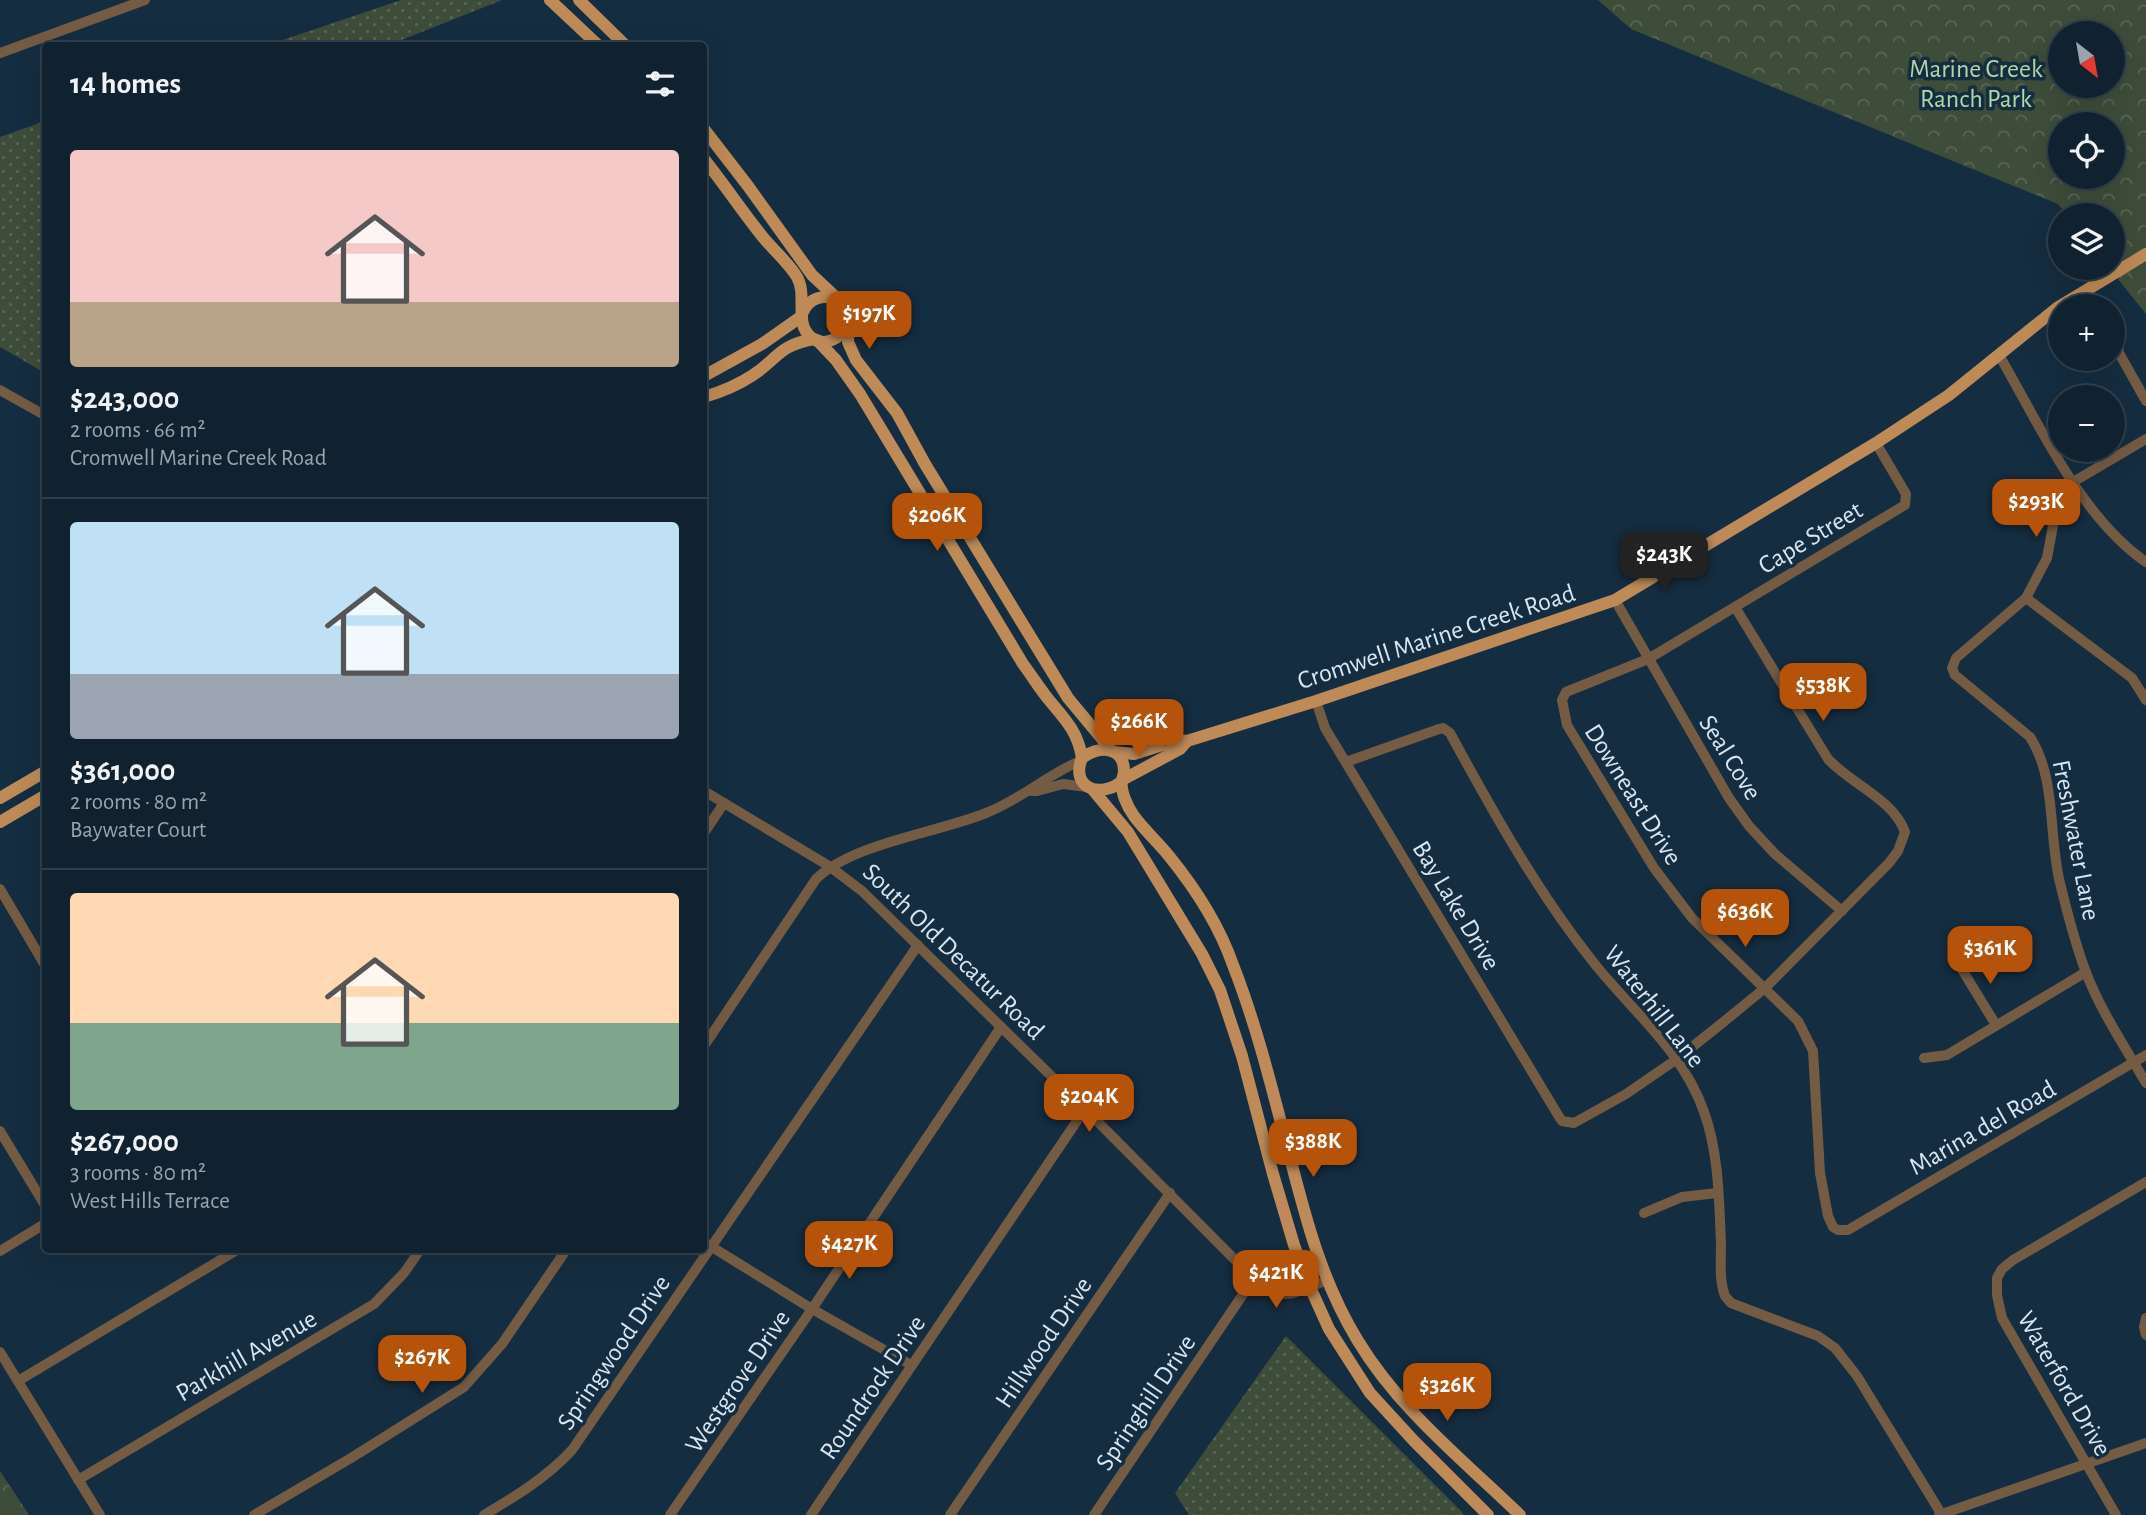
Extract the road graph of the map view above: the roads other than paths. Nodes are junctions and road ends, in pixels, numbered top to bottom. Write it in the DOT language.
graph roads {
  1 [pos="550,0"];
  2 [pos="579,0"];
  3 [pos="140,1"];
  4 [pos="595,42"];
  5 [pos="622,42"];
  6 [pos="0,53"];
  7 [pos="707,133"];
  8 [pos="707,163"];
  9 [pos="2146,254"];
  10 [pos="837,299"];
  11 [pos="802,314"];
  12 [pos="848,326"];
  13 [pos="815,340"];
  14 [pos="1999,355"];
  15 [pos="2125,364"];
  16 [pos="707,374"];
  17 [pos="0,390"];
  18 [pos="707,396"];
  19 [pos="2146,401"];
  20 [pos="42,414"];
  21 [pos="2146,439"];
  22 [pos="1876,443"];
  23 [pos="2073,482"];
  24 [pos="2146,562"];
  25 [pos="2026,598"];
  26 [pos="1615,600"];
  27 [pos="1735,607"];
  28 [pos="1648,659"];
  29 [pos="1563,696"];
  30 [pos="2146,700"];
  31 [pos="1316,701"];
  32 [pos="1187,741"];
  33 [pos="1113,752"];
  34 [pos="1081,759"];
  35 [pos="1346,762"];
  36 [pos="42,773"];
  37 [pos="1122,781"];
  38 [pos="1090,789"];
  39 [pos="1031,791"];
  40 [pos="707,793"];
  41 [pos="42,797"];
  42 [pos="0,798"];
  43 [pos="724,803"];
  44 [pos="0,822"];
  45 [pos="707,828"];
  46 [pos="829,866"];
  47 [pos="0,889"];
  48 [pos="1842,911"];
  49 [pos="918,945"];
  50 [pos="42,960"];
  51 [pos="1958,963"];
  52 [pos="2086,972"];
  53 [pos="1765,988"];
  54 [pos="1245,999"];
  55 [pos="1225,1004"];
  56 [pos="1996,1025"];
  57 [pos="1002,1027"];
  58 [pos="707,1042"];
  59 [pos="2146,1055"];
  60 [pos="1924,1058"];
  61 [pos="1677,1059"];
  62 [pos="2134,1062"];
  63 [pos="2146,1083"];
  64 [pos="1085,1109"];
  65 [pos="0,1131"];
  66 [pos="2146,1182"];
  67 [pos="1170,1193"];
  68 [pos="1717,1193"];
  69 [pos="42,1200"];
  70 [pos="1644,1213"];
  71 [pos="42,1225"];
  72 [pos="1838,1230"];
  73 [pos="707,1244"];
  74 [pos="0,1251"];
  75 [pos="232,1253"];
  76 [pos="418,1253"];
  77 [pos="564,1253"];
  78 [pos="701,1253"];
  79 [pos="1254,1278"];
  80 [pos="1326,1280"];
  81 [pos="1310,1287"];
  82 [pos="812,1309"];
  83 [pos="2146,1318"];
  84 [pos="2146,1335"];
  85 [pos="0,1352"];
  86 [pos="911,1365"];
  87 [pos="18,1381"];
  88 [pos="2146,1443"];
  89 [pos="2087,1465"];
  90 [pos="78,1480"];
  91 [pos="1506,1502"];
  92 [pos="1941,1514"];
  93 [pos="100,1515"];
  94 [pos="254,1515"];
  95 [pos="484,1515"];
  96 [pos="670,1515"];
  97 [pos="811,1515"];
  98 [pos="950,1515"];
  99 [pos="1094,1515"];
  100 [pos="1488,1515"];
  101 [pos="1493,1515"];
  102 [pos="1520,1515"];
  103 [pos="2116,1515"];
  1 -- 4 [label="main road"];
  2 -- 5 [label="main road"];
  3 -- 6 [label="street"];
  7 -- 10 [label="main road"];
  8 -- 11 [label="main road"];
  9 -- 14 [label="main road, Cromwell Marine Creek Road"];
  10 -- 11 [label="main road"];
  10 -- 12 [label="main road"];
  11 -- 13 [label="main road"];
  11 -- 16 [label="main road"];
  12 -- 13 [label="main road"];
  12 -- 33 [label="main road"];
  13 -- 18 [label="main road"];
  13 -- 34 [label="main road"];
  14 -- 22 [label="main road, Cromwell Marine Creek Road"];
  14 -- 23 [label="street"];
  15 -- 19 [label="street"];
  17 -- 20 [label="street"];
  21 -- 23 [label="street"];
  22 -- 26 [label="main road, Cromwell Marine Creek Road"];
  22 -- 27 [label="street, Cape Street"];
  23 -- 24 [label="street"];
  23 -- 25 [label="street"];
  25 -- 30 [label="street"];
  25 -- 52 [label="street, Freshwater Lane"];
  26 -- 28 [label="street, Seal Cove"];
  26 -- 31 [label="main road, Cromwell Marine Creek Road"];
  27 -- 28 [label="street, Cape Street"];
  27 -- 48 [label="street"];
  28 -- 29 [label="street, Cape Street"];
  28 -- 48 [label="street, Seal Cove"];
  29 -- 53 [label="street, Downeast Drive"];
  31 -- 32 [label="main road, Cromwell Marine Creek Road"];
  31 -- 35 [label="street, Bay Lake Drive"];
  32 -- 33 [label="main road, Cromwell Marine Creek Road"];
  32 -- 37 [label="main road, Cromwell Marine Creek Road"];
  33 -- 34 [label="main road"];
  33 -- 37 [label="main road"];
  34 -- 38 [label="main road"];
  34 -- 39 [label="street"];
  35 -- 61 [label="street, Waterhill Lane"];
  35 -- 61 [label="street, Bay Lake Drive"];
  36 -- 42 [label="main road"];
  37 -- 38 [label="main road"];
  37 -- 54 [label="main road"];
  38 -- 39 [label="street"];
  38 -- 55 [label="main road"];
  39 -- 46 [label="street"];
  40 -- 43 [label="street, South Old Decatur Road"];
  41 -- 44 [label="main road"];
  43 -- 45 [label="street"];
  43 -- 46 [label="street, South Old Decatur Road"];
  46 -- 49 [label="street, South Old Decatur Road"];
  46 -- 58 [label="street"];
  47 -- 50 [label="street"];
  48 -- 53 [label="street"];
  49 -- 57 [label="street, South Old Decatur Road"];
  49 -- 73 [label="street, Springwood Drive"];
  51 -- 56 [label="street"];
  52 -- 56 [label="street"];
  52 -- 62 [label="street, Freshwater Lane"];
  53 -- 61 [label="street"];
  53 -- 72 [label="street, Downeast Drive"];
  54 -- 55 [label="main road"];
  54 -- 80 [label="main road"];
  55 -- 81 [label="main road"];
  56 -- 60 [label="street"];
  57 -- 64 [label="street, South Old Decatur Road"];
  57 -- 82 [label="street, Westgrove Drive"];
  59 -- 62 [label="street, Marina del Road"];
  61 -- 68 [label="street, Waterhill Lane"];
  62 -- 63 [label="street, Freshwater Lane"];
  62 -- 72 [label="street, Marina del Road"];
  64 -- 67 [label="street, South Old Decatur Road"];
  64 -- 86 [label="street, Roundrock Drive"];
  65 -- 69 [label="street"];
  66 -- 89 [label="street, Waterford Drive"];
  67 -- 79 [label="street, South Old Decatur Road"];
  67 -- 98 [label="street, Hillwood Drive"];
  68 -- 70 [label="street"];
  68 -- 92 [label="street, Waterhill Lane"];
  71 -- 74 [label="street"];
  73 -- 82 [label="street"];
  75 -- 87 [label="street"];
  76 -- 90 [label="street, Parkhill Avenue"];
  77 -- 94 [label="street"];
  78 -- 95 [label="street, Springwood Drive"];
  79 -- 81 [label="street, South Old Decatur Road"];
  79 -- 99 [label="street, Springhill Drive"];
  80 -- 81 [label="street"];
  80 -- 91 [label="main road"];
  81 -- 100 [label="main road"];
  82 -- 86 [label="street"];
  82 -- 96 [label="street, Westgrove Drive"];
  83 -- 84 [label="street"];
  85 -- 87 [label="street"];
  86 -- 97 [label="street, Roundrock Drive"];
  87 -- 90 [label="street"];
  88 -- 89 [label="street"];
  89 -- 92 [label="street"];
  89 -- 103 [label="street, Waterford Drive"];
  90 -- 93 [label="street"];
  91 -- 101 [label="main road"];
  91 -- 102 [label="main road"];
}
